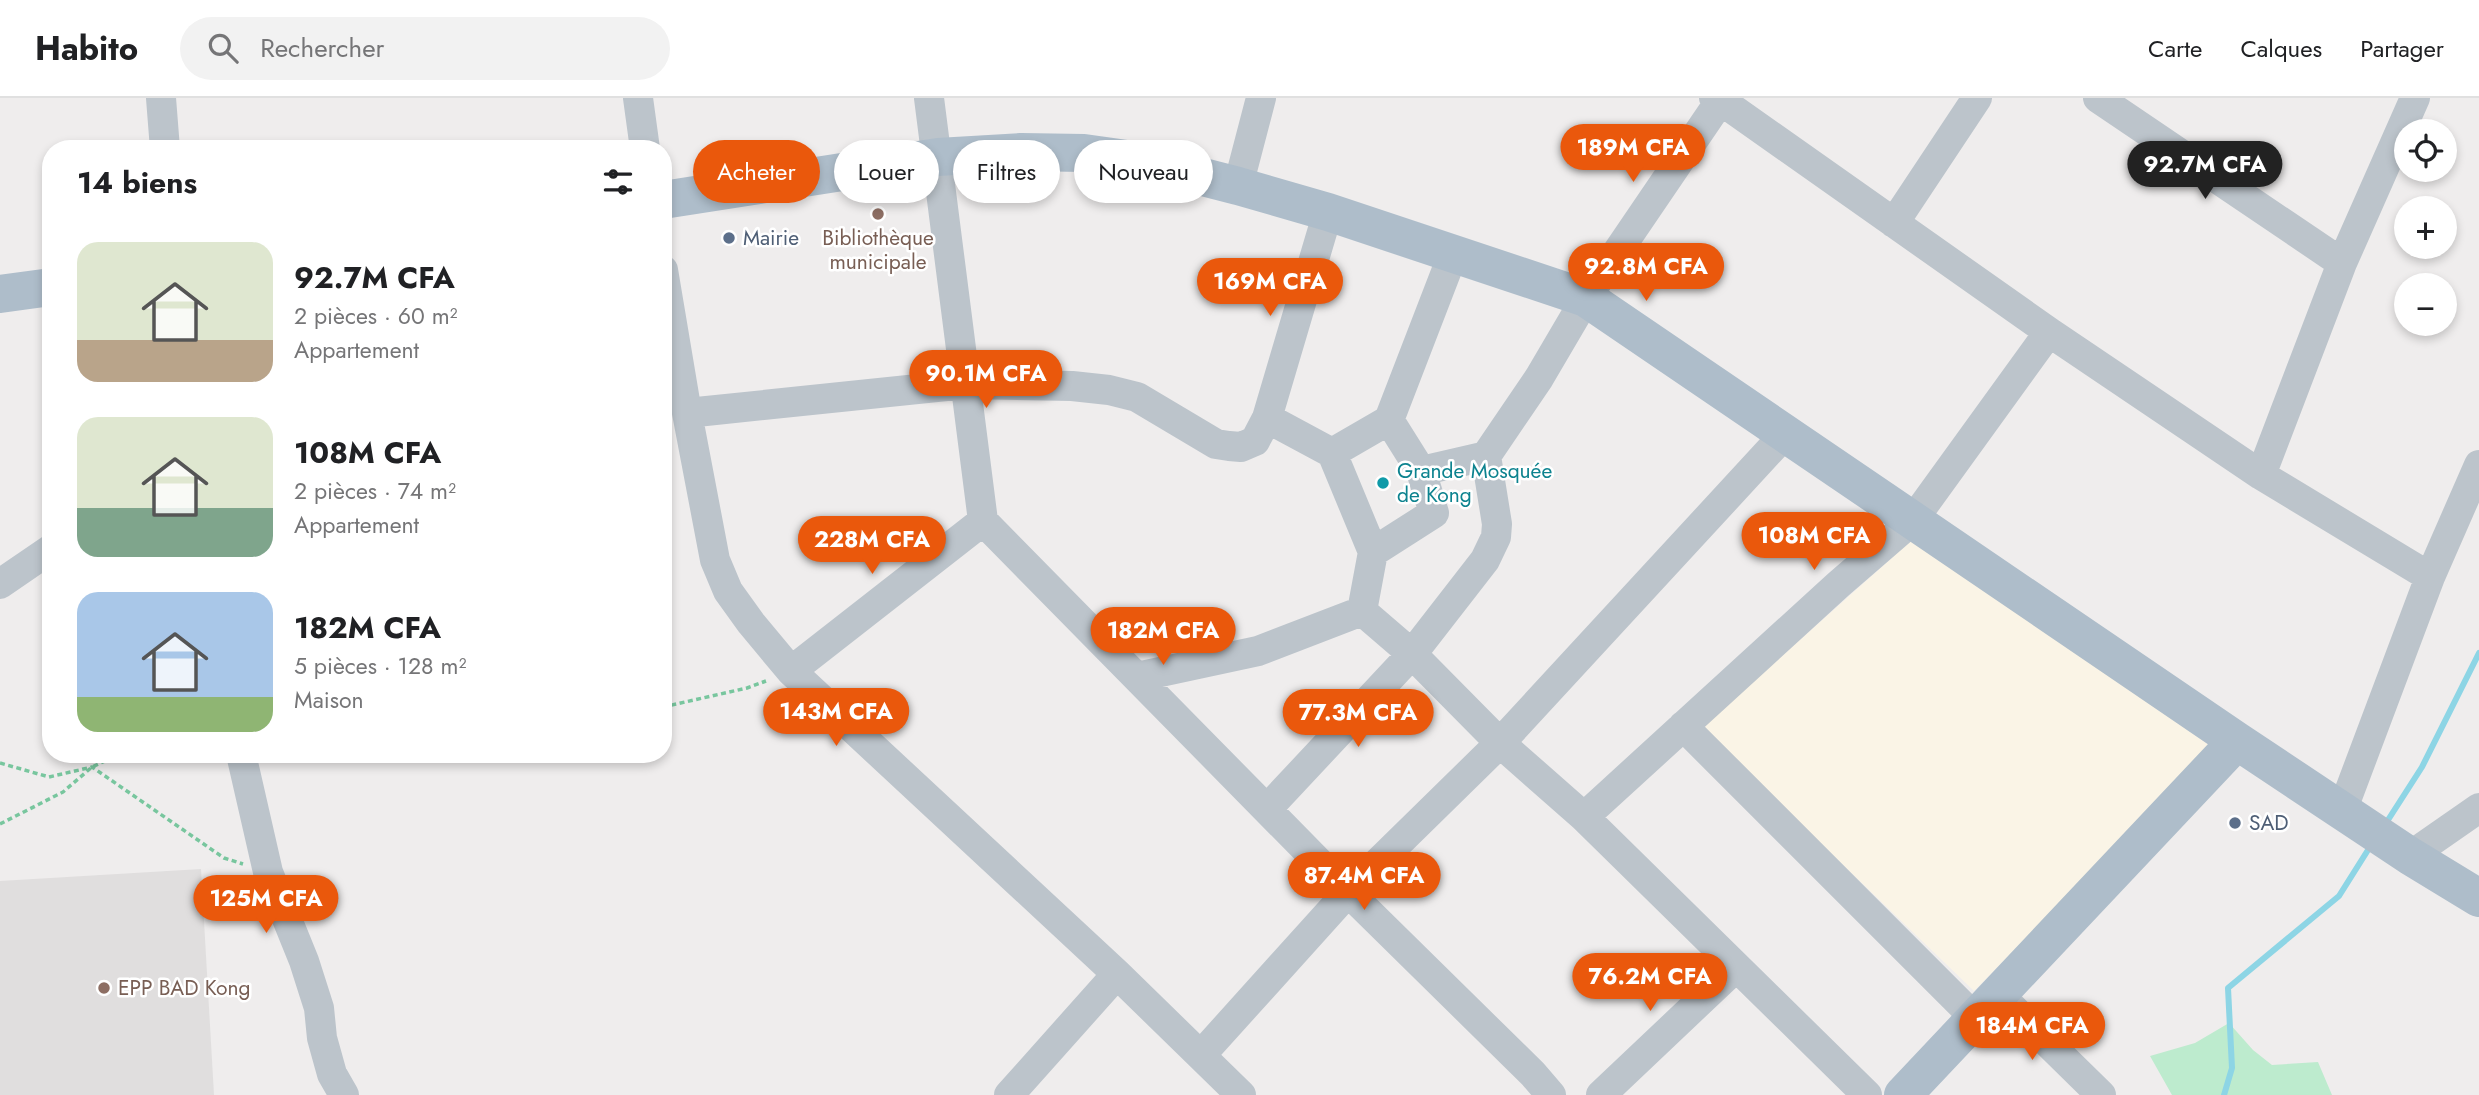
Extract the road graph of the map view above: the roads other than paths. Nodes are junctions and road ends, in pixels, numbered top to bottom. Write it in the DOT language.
graph roads {
  1 [pos="161,98"];
  2 [pos="638,98"];
  3 [pos="929,98"];
  4 [pos="1261,98"];
  5 [pos="1977,98"];
  6 [pos="2098,98"];
  7 [pos="2415,98"];
  8 [pos="1718,99"];
  9 [pos="163,140"];
  10 [pos="644,140"];
  11 [pos="935,140"];
  12 [pos="939,157"];
  13 [pos="834,173"];
  14 [pos="939,173"];
  15 [pos="1238,186"];
  16 [pos="672,199"];
  17 [pos="1328,212"];
  18 [pos="1894,223"];
  19 [pos="1453,254"];
  20 [pos="2342,263"];
  21 [pos="42,288"];
  22 [pos="0,293"];
  23 [pos="1587,298"];
  24 [pos="672,324"];
  25 [pos="2049,332"];
  26 [pos="966,384"];
  27 [pos="687,413"];
  28 [pos="1267,418"];
  29 [pos="1389,420"];
  30 [pos="1786,433"];
  31 [pos="1332,453"];
  32 [pos="1486,456"];
  33 [pos="2479,465"];
  34 [pos="1421,471"];
  35 [pos="2261,475"];
  36 [pos="1913,520"];
  37 [pos="983,521"];
  38 [pos="1373,552"];
  39 [pos="42,555"];
  40 [pos="2430,577"];
  41 [pos="0,584"];
  42 [pos="1362,611"];
  43 [pos="1412,654"];
  44 [pos="791,671"];
  45 [pos="1137,677"];
  46 [pos="1683,726"];
  47 [pos="2236,741"];
  48 [pos="1500,743"];
  49 [pos="243,763"];
  50 [pos="2479,808"];
  51 [pos="1267,809"];
  52 [pos="2342,811"];
  53 [pos="1584,817"];
  54 [pos="2410,856"];
  55 [pos="1348,892"];
  56 [pos="2479,898"];
  57 [pos="1735,968"];
  58 [pos="1117,974"];
  59 [pos="1987,1006"];
  60 [pos="1201,1055"];
  61 [pos="344,1095"];
  62 [pos="1009,1095"];
  63 [pos="1241,1095"];
  64 [pos="1551,1095"];
  65 [pos="1601,1095"];
  66 [pos="1867,1095"];
  67 [pos="1903,1095"];
  68 [pos="2102,1095"];
  1 -- 9 [label="street"];
  2 -- 10 [label="street"];
  3 -- 11 [label="street"];
  4 -- 15 [label="street"];
  5 -- 18 [label="street"];
  6 -- 20 [label="street"];
  7 -- 20 [label="street"];
  8 -- 18 [label="street"];
  8 -- 23 [label="street"];
  12 -- 15 [label="main road"];
  13 -- 16 [label="main road"];
  14 -- 26 [label="street"];
  15 -- 17 [label="main road"];
  17 -- 19 [label="main road"];
  17 -- 28 [label="street"];
  18 -- 25 [label="street"];
  19 -- 23 [label="main road"];
  19 -- 29 [label="street"];
  20 -- 35 [label="street"];
  21 -- 22 [label="main road"];
  23 -- 30 [label="main road"];
  23 -- 32 [label="street"];
  24 -- 27 [label="street"];
  25 -- 35 [label="street"];
  25 -- 36 [label="street"];
  26 -- 27 [label="street"];
  26 -- 28 [label="street"];
  26 -- 37 [label="street"];
  27 -- 44 [label="street"];
  28 -- 31 [label="street"];
  29 -- 31 [label="street"];
  29 -- 34 [label="street"];
  30 -- 36 [label="main road"];
  30 -- 48 [label="street"];
  31 -- 38 [label="street"];
  32 -- 34 [label="street"];
  32 -- 43 [label="street"];
  33 -- 40 [label="street"];
  34 -- 38 [label="street"];
  35 -- 40 [label="street"];
  36 -- 46 [label="street"];
  36 -- 47 [label="main road"];
  37 -- 44 [label="street"];
  37 -- 45 [label="street"];
  38 -- 42 [label="street"];
  39 -- 41 [label="street"];
  40 -- 52 [label="street"];
  42 -- 43 [label="street"];
  42 -- 45 [label="street"];
  43 -- 48 [label="street"];
  43 -- 51 [label="street"];
  44 -- 58 [label="street"];
  45 -- 51 [label="street"];
  46 -- 53 [label="street"];
  46 -- 59 [label="street"];
  47 -- 52 [label="main road"];
  47 -- 59 [label="main road"];
  48 -- 53 [label="street"];
  48 -- 55 [label="street"];
  49 -- 61 [label="street"];
  50 -- 54 [label="street"];
  51 -- 55 [label="street"];
  52 -- 54 [label="main road"];
  53 -- 57 [label="street"];
  54 -- 56 [label="main road"];
  55 -- 60 [label="street"];
  55 -- 64 [label="street"];
  57 -- 65 [label="street"];
  57 -- 66 [label="street"];
  58 -- 60 [label="street"];
  58 -- 62 [label="street"];
  59 -- 67 [label="main road"];
  59 -- 68 [label="street"];
  60 -- 63 [label="street"];
}
